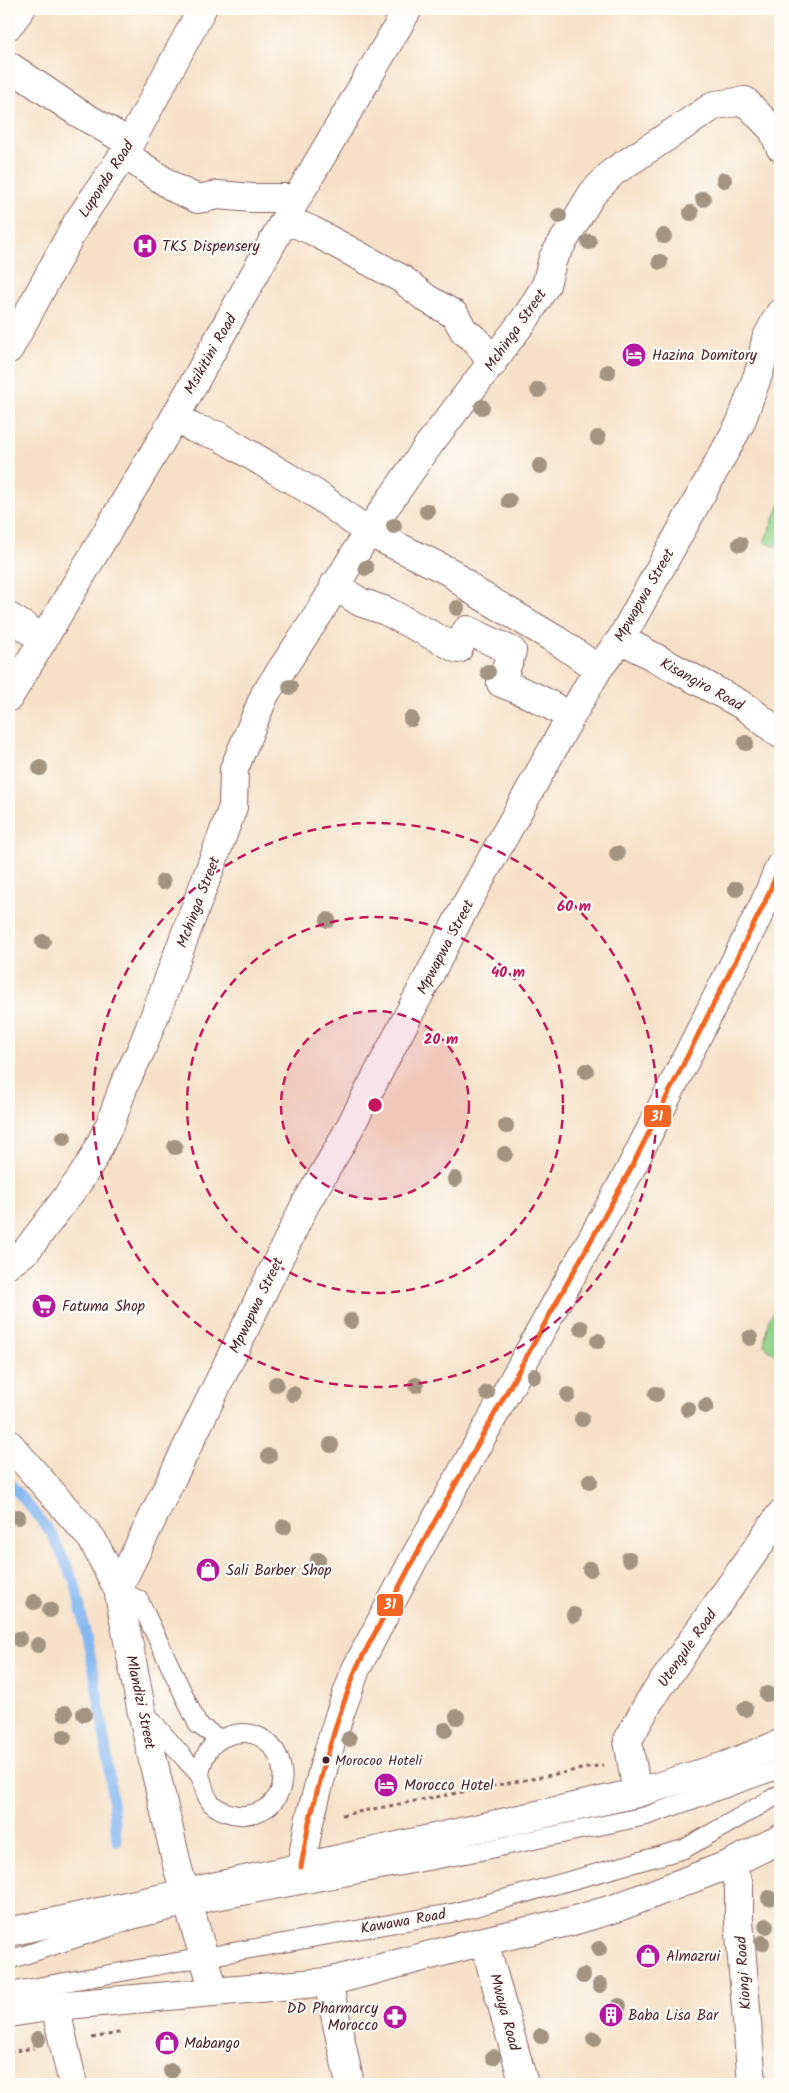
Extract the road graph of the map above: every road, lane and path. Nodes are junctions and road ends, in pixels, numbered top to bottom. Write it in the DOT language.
graph roads {
  1 [pos="20,9"];
  2 [pos="202,9"];
  3 [pos="408,9"];
  4 [pos="9,25"];
  5 [pos="9,66"];
  6 [pos="780,147"];
  7 [pos="127,148"];
  8 [pos="292,209"];
  9 [pos="780,313"];
  10 [pos="9,349"];
  11 [pos="492,364"];
  12 [pos="176,415"];
  13 [pos="368,532"];
  14 [pos="334,585"];
  15 [pos="9,617"];
  16 [pos="621,639"];
  17 [pos="42,640"];
  18 [pos="598,669"];
  19 [pos="9,697"];
  20 [pos="570,718"];
  21 [pos="780,734"];
  22 [pos="780,866"];
  23 [pos="773,906"];
  24 [pos="9,1264"];
  25 [pos="9,1444"];
  26 [pos="780,1515"];
  27 [pos="118,1589"];
  28 [pos="141,1708"];
  29 [pos="220,1739"];
  30 [pos="780,1744"];
  31 [pos="631,1760"];
  32 [pos="780,1768"];
  33 [pos="200,1776"];
  34 [pos="637,1793"];
  35 [pos="780,1794"];
  36 [pos="309,1822"];
  37 [pos="780,1839"];
  38 [pos="730,1864"];
  39 [pos="301,1867"];
  40 [pos="187,1900"];
  41 [pos="9,1932"];
  42 [pos="484,1941"];
  43 [pos="203,1956"];
  44 [pos="9,1960"];
  45 [pos="328,1982"];
  46 [pos="9,1992"];
  47 [pos="214,1992"];
  48 [pos="55,2006"];
  49 [pos="9,2013"];
  50 [pos="73,2084"];
  51 [pos="350,2084"];
  52 [pos="524,2084"];
  53 [pos="752,2084"];
  1 -- 4 [label="street"];
  2 -- 7 [label="street, Luponda Road"];
  3 -- 8 [label="street, Msikitini Road"];
  5 -- 7 [label="street"];
  6 -- 11 [label="street, Mchinga Street"];
  7 -- 8 [label="street"];
  7 -- 10 [label="street, Luponda Road"];
  8 -- 11 [label="street"];
  8 -- 12 [label="street, Msikitini Road"];
  9 -- 16 [label="street, Mpwapwa Street"];
  11 -- 13 [label="street, Mchinga Street"];
  12 -- 13 [label="street"];
  12 -- 17 [label="street, Msikitini Road"];
  13 -- 14 [label="street, Mchinga Street"];
  13 -- 18 [label="street"];
  14 -- 20 [label="street"];
  14 -- 24 [label="street, Mchinga Street"];
  15 -- 17 [label="street"];
  16 -- 18 [label="street, Mpwapwa Street"];
  16 -- 21 [label="street, Kisangiro Road"];
  17 -- 19 [label="street, Msikitini Road"];
  18 -- 20 [label="street, Mpwapwa Street"];
  20 -- 27 [label="street, Mpwapwa Street"];
  22 -- 23 [label="street"];
  23 -- 36 [label="street"];
  25 -- 27 [label="street, Mlandizi Street"];
  26 -- 31 [label="street, Utengule Road"];
  27 -- 28 [label="street, Mlandizi Street"];
  27 -- 29 [label="lane"];
  28 -- 33 [label="lane"];
  28 -- 40 [label="street, Mlandizi Street"];
  29 -- 33 [label="lane"];
  29 -- 33 [label="lane"];
  30 -- 34 [label="street"];
  31 -- 34 [label="street, Utengule Road"];
  31 -- 36 [label="path"];
  32 -- 40 [label="lane"];
  34 -- 39 [label="street"];
  35 -- 43 [label="lane, Kawawa Road"];
  36 -- 39 [label="street"];
  37 -- 38 [label="street"];
  38 -- 42 [label="street"];
  38 -- 53 [label="street, Kiongi Road"];
  39 -- 40 [label="street"];
  40 -- 41 [label="street"];
  40 -- 43 [label="street, Mlandizi Street"];
  40 -- 44 [label="lane"];
  42 -- 45 [label="street"];
  42 -- 52 [label="street, Mwaya Road"];
  43 -- 46 [label="lane, Kawawa Road"];
  43 -- 47 [label="street, Mlandizi Street"];
  45 -- 47 [label="street"];
  45 -- 51 [label="street"];
  47 -- 48 [label="street"];
  48 -- 49 [label="street"];
  48 -- 50 [label="street"];
}
